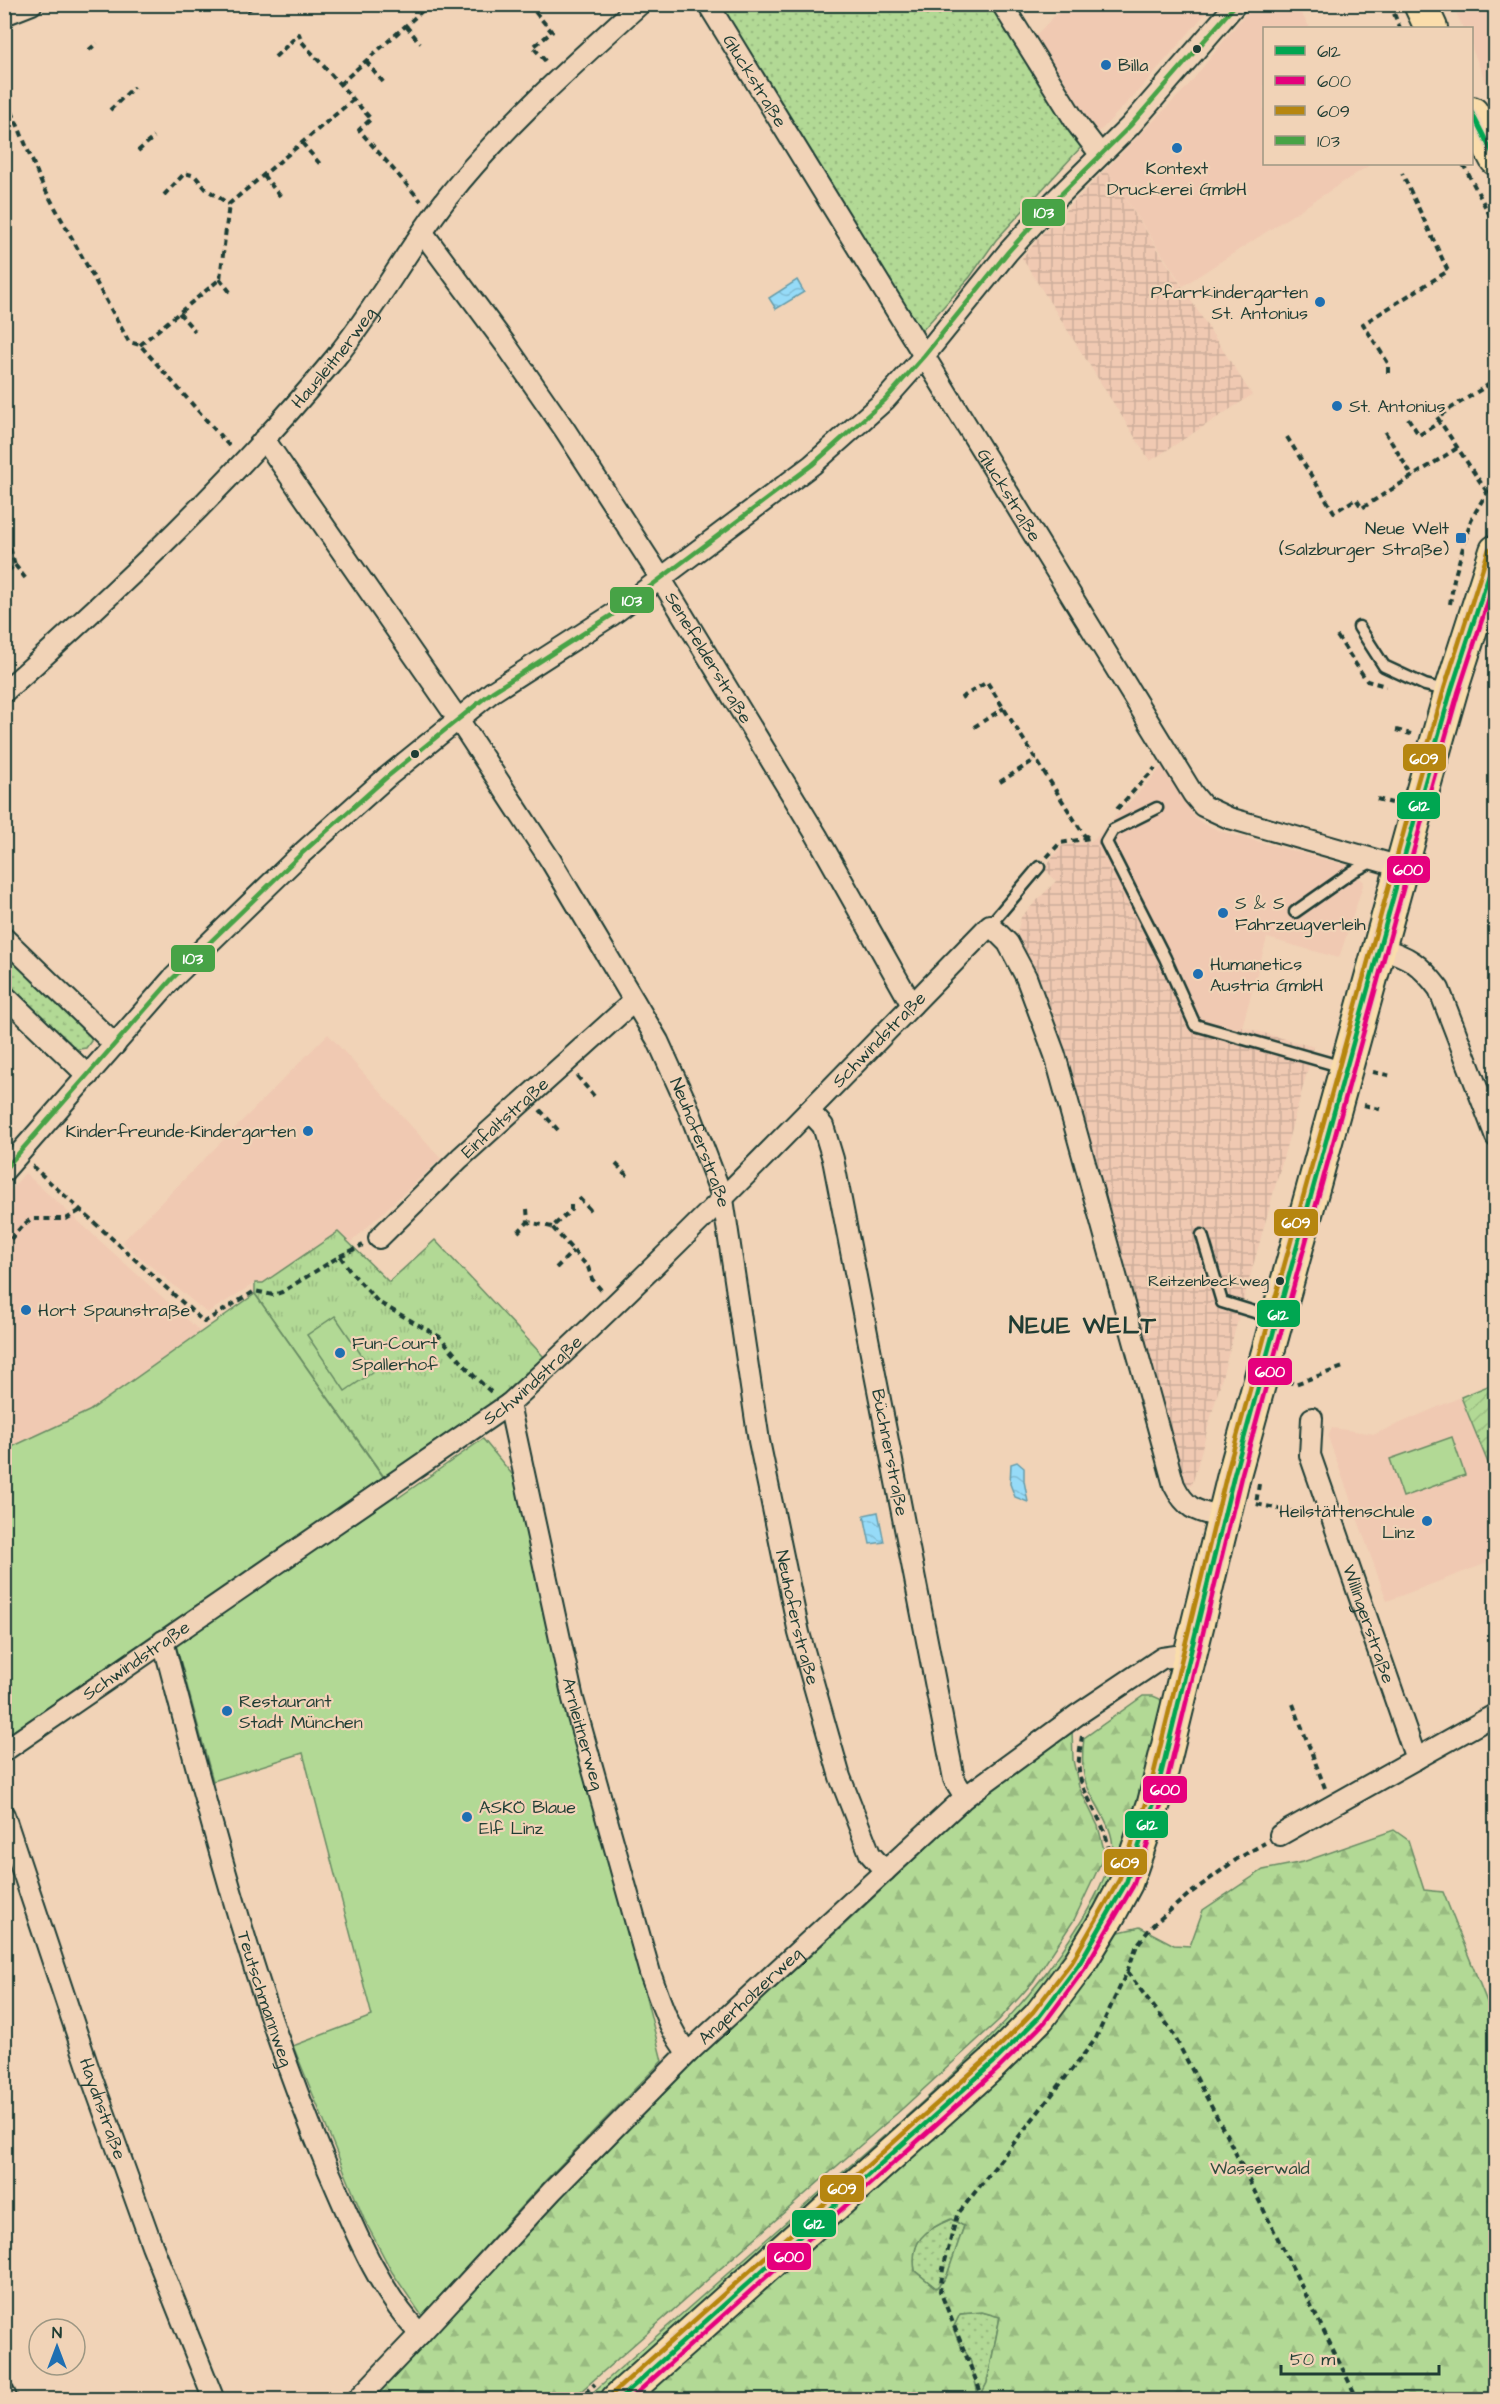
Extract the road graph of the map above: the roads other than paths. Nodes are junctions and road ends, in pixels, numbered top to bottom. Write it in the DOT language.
graph roads {
  1 [pos="32,4"];
  2 [pos="640,4"];
  3 [pos="708,4"];
  4 [pos="1002,4"];
  5 [pos="1236,4"];
  6 [pos="1420,4"];
  7 [pos="4,15"];
  8 [pos="1431,27"];
  9 [pos="1473,115"];
  10 [pos="1100,154"];
  11 [pos="1495,160"];
  12 [pos="423,233"];
  13 [pos="924,356"];
  14 [pos="264,439"];
  15 [pos="1496,551"];
  16 [pos="661,578"];
  17 [pos="1490,583"];
  18 [pos="1359,627"];
  19 [pos="1451,691"];
  20 [pos="4,692"];
  21 [pos="458,719"];
  22 [pos="1157,808"];
  23 [pos="1389,864"];
  24 [pos="1039,867"];
  25 [pos="1295,912"];
  26 [pos="990,925"];
  27 [pos="4,938"];
  28 [pos="1379,948"];
  29 [pos="4,995"];
  30 [pos="634,1001"];
  31 [pos="912,1005"];
  32 [pos="115,1045"];
  33 [pos="1360,1070"];
  34 [pos="88,1077"];
  35 [pos="809,1111"];
  36 [pos="1496,1137"];
  37 [pos="4,1171"];
  38 [pos="723,1199"];
  39 [pos="1202,1235"];
  40 [pos="379,1238"];
  41 [pos="1277,1319"];
  42 [pos="509,1404"];
  43 [pos="1312,1418"];
  44 [pos="1224,1518"];
  45 [pos="163,1641"];
  46 [pos="1191,1659"];
  47 [pos="1496,1714"];
  48 [pos="4,1751"];
  49 [pos="1416,1759"];
  50 [pos="965,1797"];
  51 [pos="4,1815"];
  52 [pos="1280,1835"];
  53 [pos="885,1871"];
  54 [pos="688,2053"];
  55 [pos="420,2334"];
  56 [pos="611,2388"];
  57 [pos="4,2393"];
  58 [pos="7,2400"];
  59 [pos="214,2400"];
  60 [pos="357,2400"];
  1 -- 7 [label="street"];
  2 -- 12 [label="street, Hausleitnerweg"];
  3 -- 13 [label="street, Gluckstraße"];
  4 -- 10 [label="street"];
  5 -- 10 [label="street"];
  6 -- 8 [label="main road"];
  9 -- 11 [label="main road"];
  10 -- 13 [label="street"];
  12 -- 14 [label="street, Hausleitnerweg"];
  12 -- 16 [label="street, Senefelderstraße"];
  13 -- 16 [label="street"];
  13 -- 23 [label="street, Gluckstraße"];
  14 -- 20 [label="street, Hausleitnerweg"];
  14 -- 21 [label="street, Neuhoferstraße"];
  15 -- 17 [label="main road"];
  16 -- 21 [label="street"];
  16 -- 31 [label="street, Senefelderstraße"];
  17 -- 19 [label="main road"];
  18 -- 19 [label="lane"];
  19 -- 23 [label="main road"];
  21 -- 30 [label="street, Neuhoferstraße"];
  21 -- 32 [label="street"];
  22 -- 33 [label="lane"];
  23 -- 25 [label="lane"];
  23 -- 28 [label="main road"];
  24 -- 26 [label="lane"];
  26 -- 31 [label="street, Schwindstraße"];
  26 -- 44 [label="street"];
  27 -- 32 [label="street"];
  28 -- 33 [label="main road"];
  28 -- 36 [label="street"];
  29 -- 34 [label="street"];
  30 -- 38 [label="street, Neuhoferstraße"];
  30 -- 40 [label="street, Einfaltstraße"];
  31 -- 35 [label="street, Schwindstraße"];
  32 -- 34 [label="street"];
  33 -- 41 [label="main road"];
  34 -- 37 [label="street"];
  35 -- 38 [label="street, Schwindstraße"];
  35 -- 50 [label="street, Büchnerstraße"];
  38 -- 42 [label="street, Schwindstraße"];
  38 -- 53 [label="street, Neuhoferstraße"];
  39 -- 41 [label="lane"];
  41 -- 44 [label="main road"];
  42 -- 45 [label="street, Schwindstraße"];
  42 -- 54 [label="street, Arnleitnerweg"];
  43 -- 49 [label="street, Willingerstraße"];
  44 -- 46 [label="main road"];
  45 -- 48 [label="street, Schwindstraße"];
  45 -- 55 [label="street, Teutschmannweg"];
  46 -- 50 [label="street, Angerholzerweg"];
  46 -- 56 [label="main road"];
  47 -- 49 [label="street"];
  49 -- 52 [label="street"];
  50 -- 53 [label="street, Angerholzerweg"];
  51 -- 59 [label="street, Haydnstraße"];
  53 -- 54 [label="street, Angerholzerweg"];
  54 -- 55 [label="street, Angerholzerweg"];
  55 -- 60 [label="street, Angerholzerweg"];
  57 -- 58 [label="street"];
}
